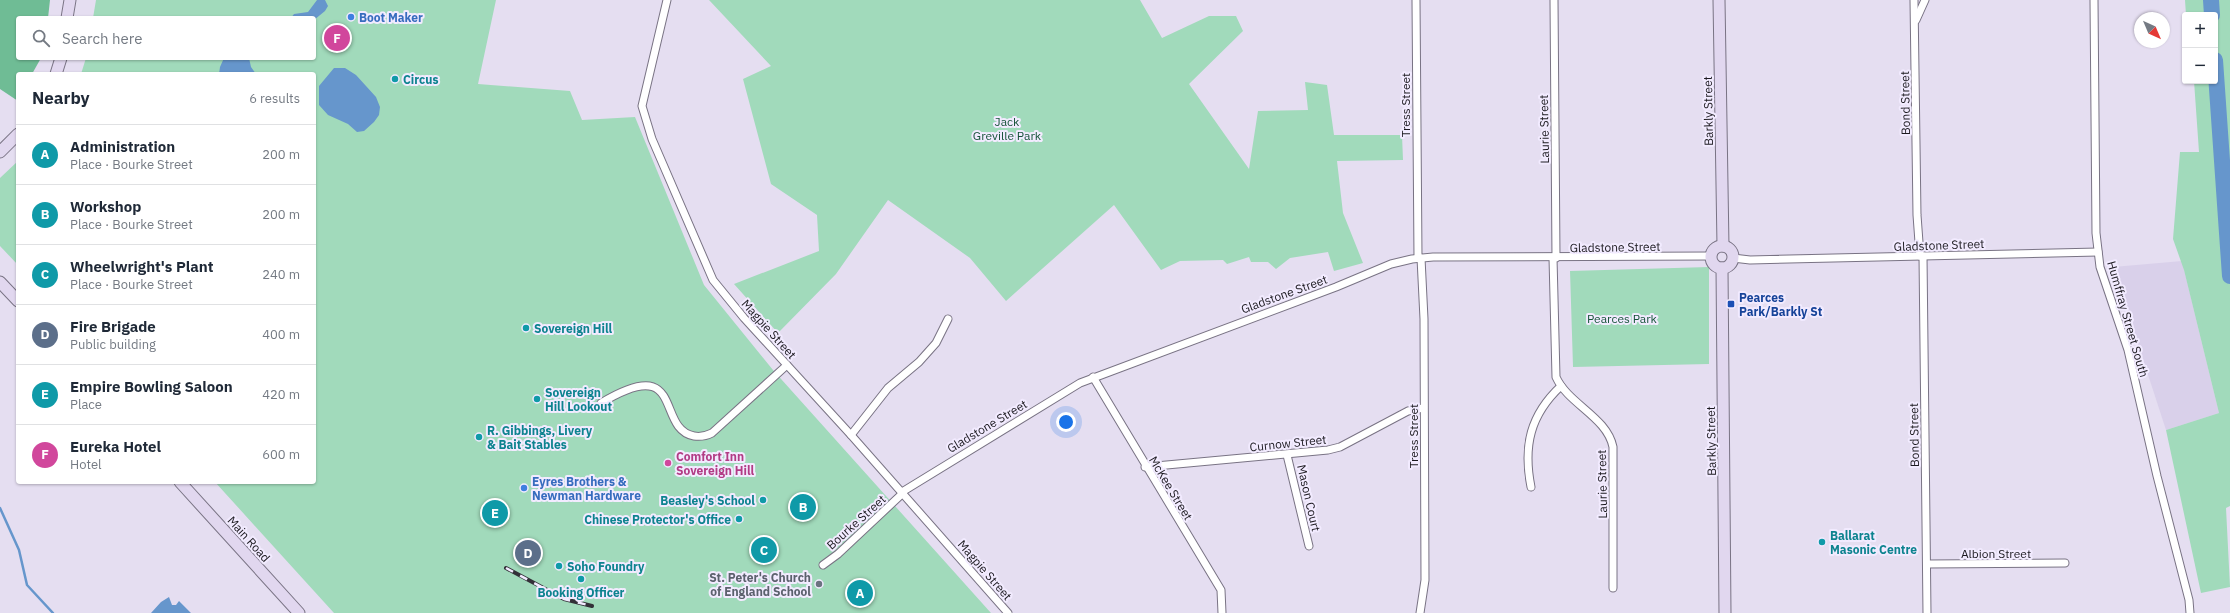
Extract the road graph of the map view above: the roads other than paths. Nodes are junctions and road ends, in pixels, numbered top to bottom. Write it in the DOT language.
graph roads {
  1 [pos="70,0"];
  2 [pos="668,0"];
  3 [pos="1416,0"];
  4 [pos="1554,0"];
  5 [pos="1719,0"];
  6 [pos="1914,0"];
  7 [pos="1925,0"];
  8 [pos="2094,0"];
  9 [pos="68,16"];
  10 [pos="1915,22"];
  11 [pos="60,60"];
  12 [pos="57,72"];
  13 [pos="16,136"];
  14 [pos="0,152"];
  15 [pos="1723,246"];
  16 [pos="2098,252"];
  17 [pos="1711,256"];
  18 [pos="1922,256"];
  19 [pos="1419,258"];
  20 [pos="1555,258"];
  21 [pos="1733,258"];
  22 [pos="1722,268"];
  23 [pos="0,282"];
  24 [pos="16,299"];
  25 [pos="948,319"];
  26 [pos="787,365"];
  27 [pos="1093,377"];
  28 [pos="1561,386"];
  29 [pos="602,403"];
  30 [pos="1424,408"];
  31 [pos="851,436"];
  32 [pos="1287,455"];
  33 [pos="1145,467"];
  34 [pos="182,484"];
  35 [pos="1530,487"];
  36 [pos="902,493"];
  37 [pos="1309,546"];
  38 [pos="2066,563"];
  39 [pos="1927,564"];
  40 [pos="823,565"];
  41 [pos="1613,588"];
  42 [pos="299,613"];
  43 [pos="1008,613"];
  44 [pos="1222,613"];
  45 [pos="1420,613"];
  46 [pos="1725,613"];
  47 [pos="1927,613"];
  48 [pos="2190,613"];
  1 -- 9 [label="main road"];
  2 -- 26 [label="street, Magpie Street"];
  3 -- 19 [label="street, Tress Street"];
  4 -- 20 [label="street, Laurie Street"];
  5 -- 15 [label="main road, Barkly Street"];
  6 -- 10 [label="street, Bond Street"];
  7 -- 10 [label="street, Bond Street"];
  8 -- 16 [label="street, Humffray Street South"];
  10 -- 18 [label="street, Bond Street"];
  11 -- 12 [label="main road"];
  13 -- 14 [label="main road"];
  15 -- 17 [label="main road"];
  15 -- 21 [label="main road"];
  16 -- 18 [label="street, Gladstone Street"];
  16 -- 48 [label="street, Humffray Street South"];
  17 -- 20 [label="street, Gladstone Street"];
  17 -- 22 [label="main road"];
  18 -- 21 [label="street, Gladstone Street"];
  18 -- 39 [label="street, Bond Street"];
  19 -- 20 [label="street, Gladstone Street"];
  19 -- 27 [label="street, Gladstone Street"];
  19 -- 30 [label="street, Tress Street"];
  20 -- 28 [label="street, Laurie Street"];
  21 -- 22 [label="main road"];
  22 -- 46 [label="main road, Barkly Street"];
  23 -- 24 [label="main road"];
  25 -- 31 [label="street"];
  26 -- 29 [label="street"];
  26 -- 31 [label="street, Magpie Street"];
  27 -- 33 [label="street, McKee Street"];
  27 -- 36 [label="street, Gladstone Street"];
  28 -- 35 [label="street"];
  28 -- 41 [label="street, Laurie Street"];
  30 -- 32 [label="street, Curnow Street"];
  30 -- 45 [label="street, Tress Street"];
  31 -- 36 [label="street, Magpie Street"];
  32 -- 33 [label="street, Curnow Street"];
  32 -- 37 [label="street, Mason Court"];
  33 -- 44 [label="street, McKee Street"];
  34 -- 42 [label="main road, Main Road"];
  36 -- 40 [label="street, Bourke Street"];
  36 -- 43 [label="street, Magpie Street"];
  38 -- 39 [label="street, Albion Street"];
  39 -- 47 [label="street, Bond Street"];
}
